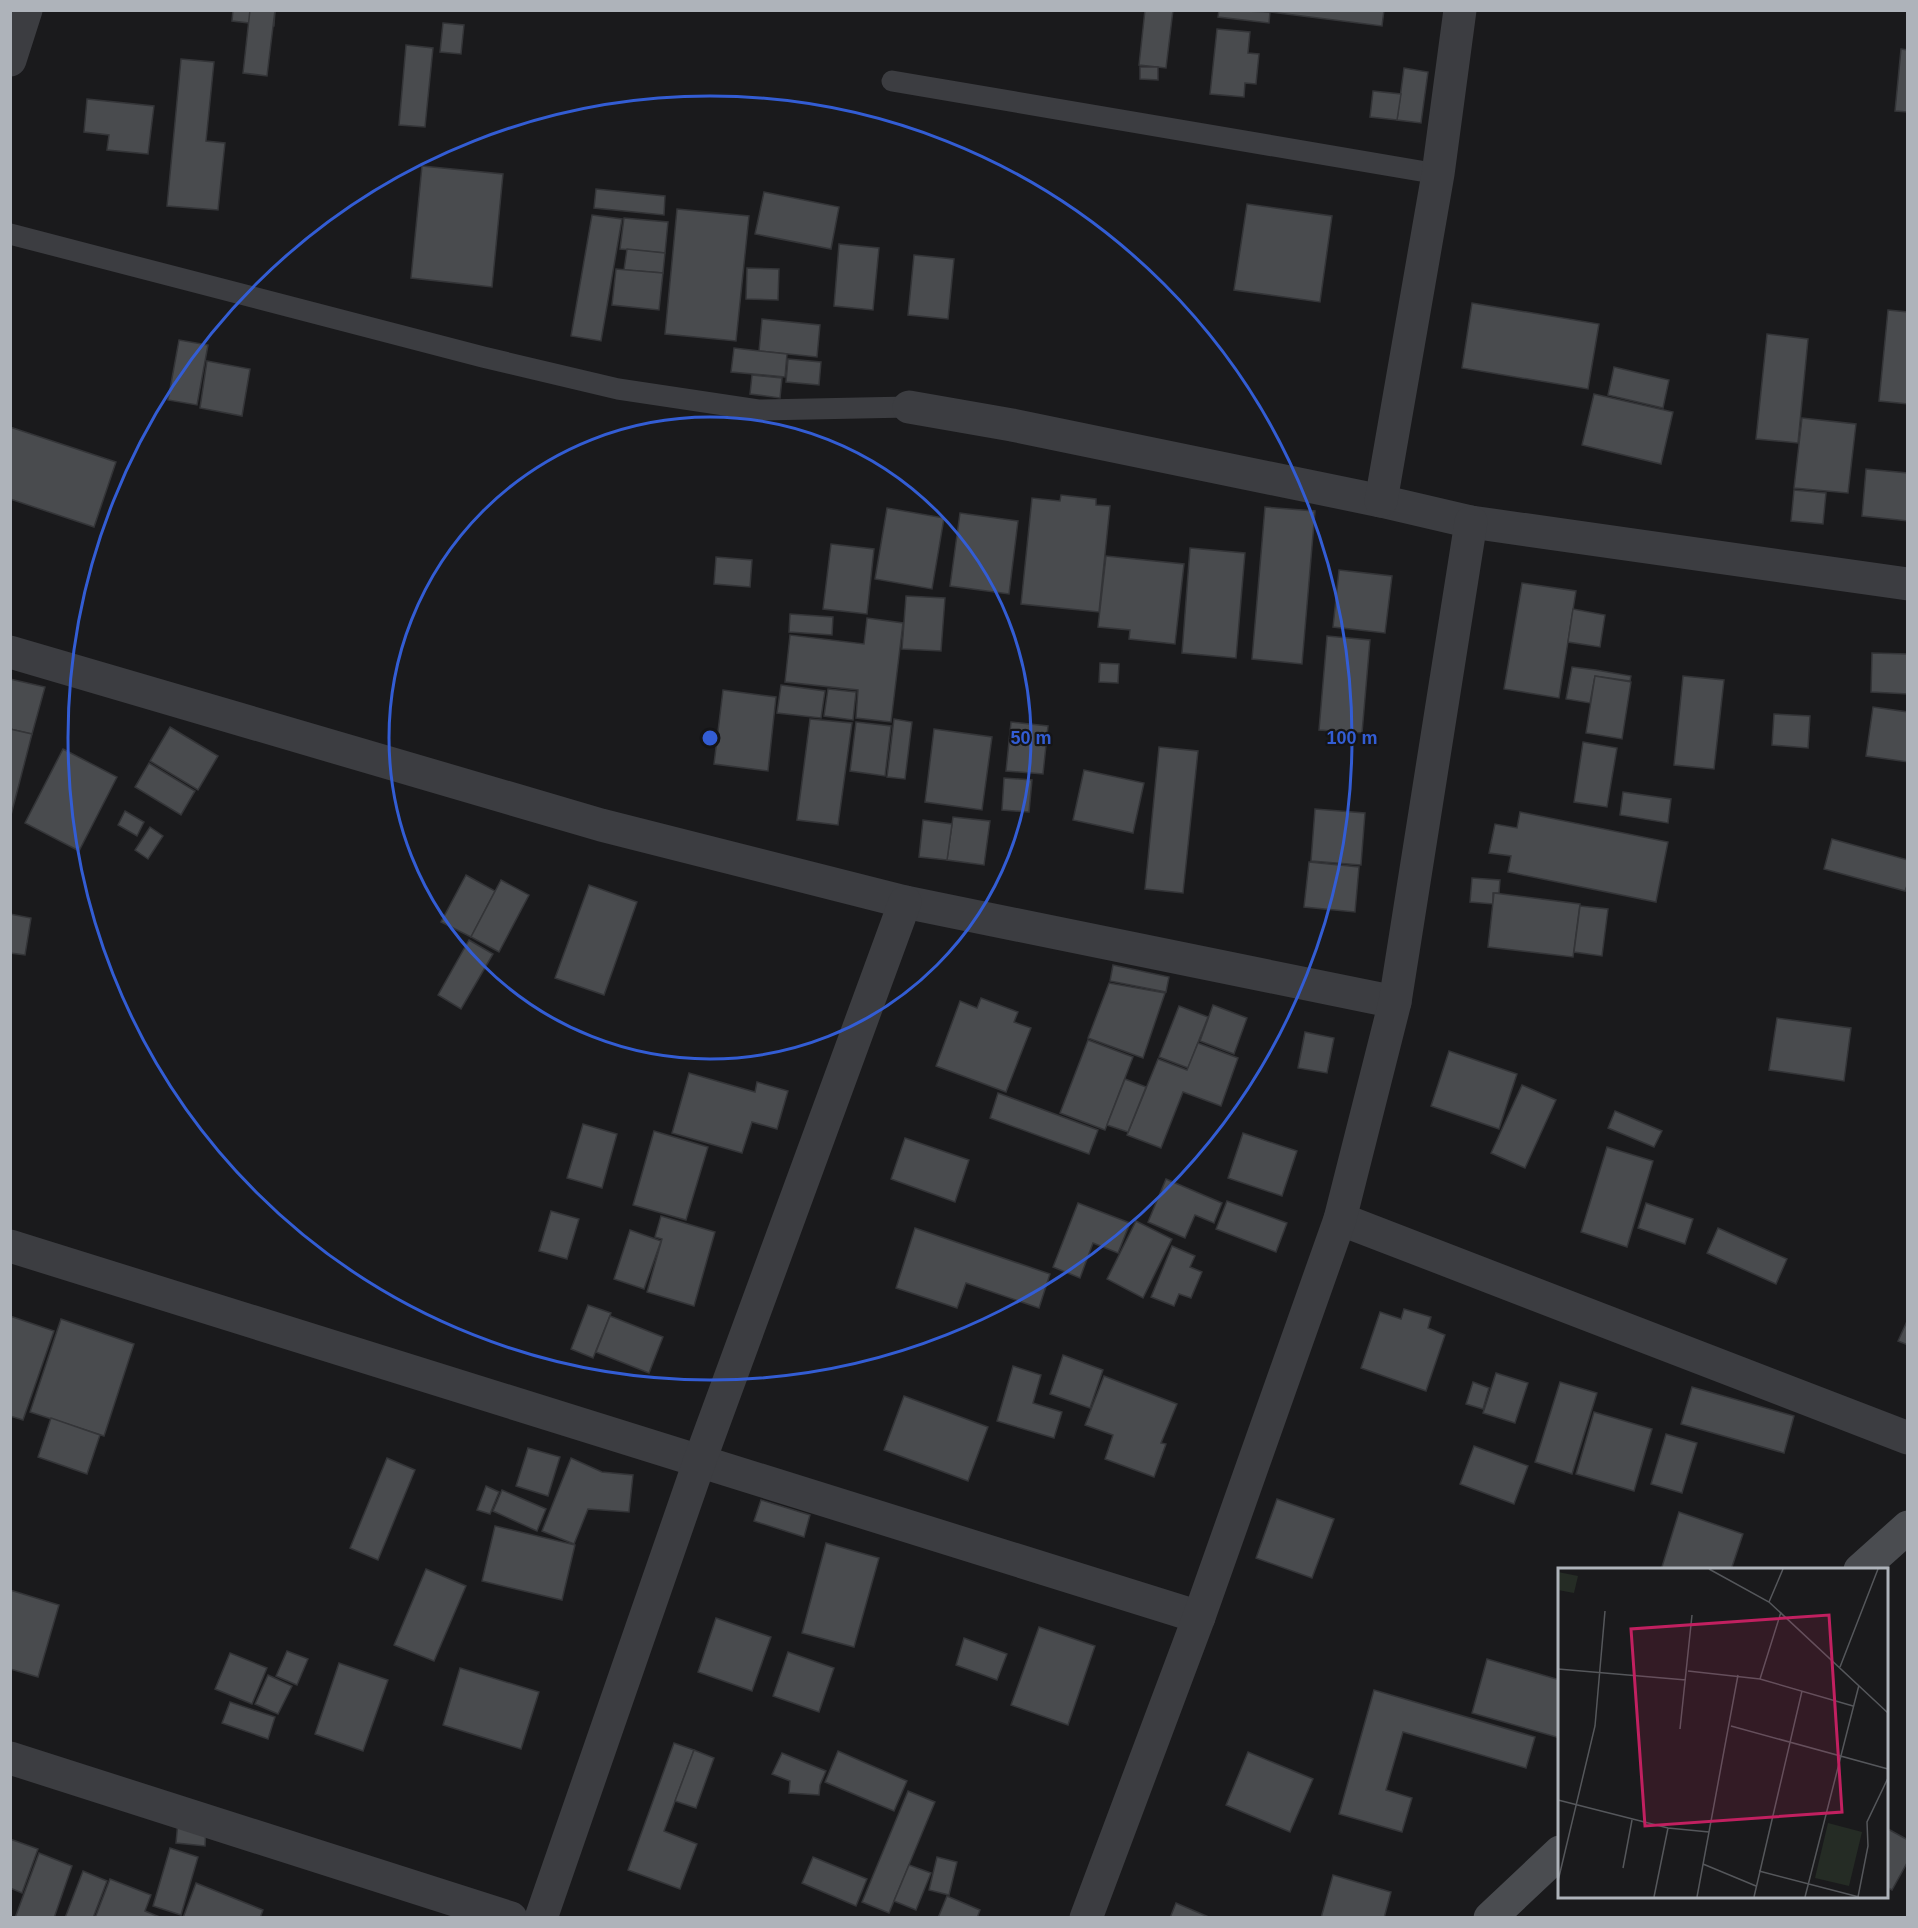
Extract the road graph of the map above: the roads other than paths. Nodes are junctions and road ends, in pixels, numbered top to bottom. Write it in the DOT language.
graph roads {
  1 [pos="26,10"];
  2 [pos="1460,10"];
  3 [pos="10,60"];
  4 [pos="892,81"];
  5 [pos="1438,174"];
  6 [pos="10,234"];
  7 [pos="909,407"];
  8 [pos="1381,501"];
  9 [pos="1471,522"];
  10 [pos="1908,584"];
  11 [pos="10,652"];
  12 [pos="905,902"];
  13 [pos="1395,1002"];
  14 [pos="1340,1219"];
  15 [pos="10,1246"];
  16 [pos="1908,1438"];
  17 [pos="700,1460"];
  18 [pos="1908,1527"];
  19 [pos="1861,1568"];
  20 [pos="1199,1617"];
  21 [pos="10,1758"];
  22 [pos="1558,1854"];
  23 [pos="511,1917"];
  24 [pos="541,1917"];
  25 [pos="1086,1917"];
  26 [pos="1490,1917"];
  1 -- 3 [label="street"];
  2 -- 5 [label="street"];
  4 -- 5 [label="lane"];
  5 -- 8 [label="street"];
  6 -- 7 [label="lane"];
  7 -- 8 [label="street"];
  8 -- 9 [label="street"];
  9 -- 10 [label="street"];
  9 -- 13 [label="street"];
  11 -- 12 [label="street"];
  12 -- 13 [label="street"];
  12 -- 17 [label="street"];
  13 -- 14 [label="street"];
  14 -- 16 [label="street"];
  14 -- 20 [label="street"];
  15 -- 17 [label="street"];
  17 -- 20 [label="street"];
  17 -- 24 [label="street"];
  18 -- 19 [label="street"];
  20 -- 25 [label="street"];
  21 -- 23 [label="street"];
  22 -- 26 [label="street"];
}
